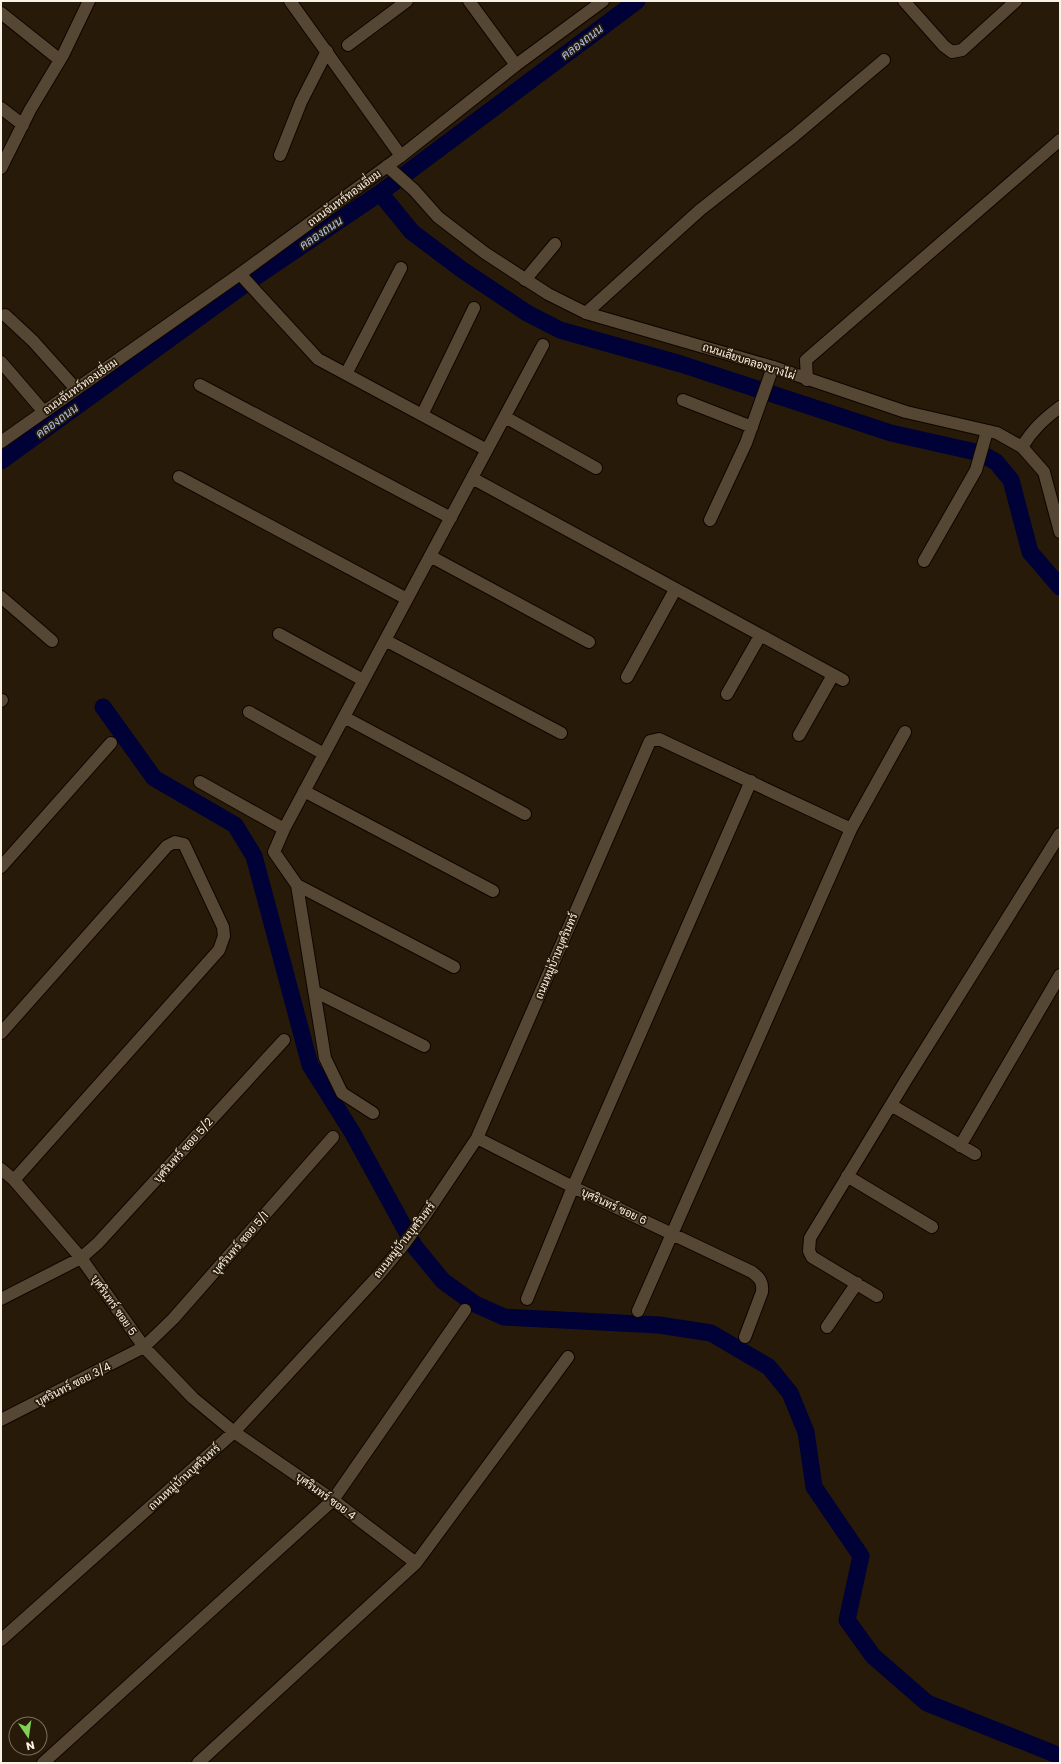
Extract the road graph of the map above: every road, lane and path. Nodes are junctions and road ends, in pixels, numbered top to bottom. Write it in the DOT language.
graph roads {
  1 [pos="89,1"];
  2 [pos="290,1"];
  3 [pos="407,1"];
  4 [pos="469,1"];
  5 [pos="603,1"];
  6 [pos="904,1"];
  7 [pos="1011,2"];
  8 [pos="1,12"];
  9 [pos="348,45"];
  10 [pos="327,51"];
  11 [pos="60,60"];
  12 [pos="884,60"];
  13 [pos="516,65"];
  14 [pos="1,108"];
  15 [pos="23,125"];
  16 [pos="1058,145"];
  17 [pos="280,155"];
  18 [pos="401,156"];
  19 [pos="1,168"];
  20 [pos="392,170"];
  21 [pos="555,244"];
  22 [pos="401,268"];
  23 [pos="240,274"];
  24 [pos="525,280"];
  25 [pos="474,308"];
  26 [pos="586,313"];
  27 [pos="5,316"];
  28 [pos="543,345"];
  29 [pos="1,362"];
  30 [pos="773,367"];
  31 [pos="346,374"];
  32 [pos="807,380"];
  33 [pos="200,385"];
  34 [pos="76,389"];
  35 [pos="683,400"];
  36 [pos="1060,407"];
  37 [pos="44,412"];
  38 [pos="422,415"];
  39 [pos="504,417"];
  40 [pos="752,427"];
  41 [pos="985,436"];
  42 [pos="1,442"];
  43 [pos="1022,447"];
  44 [pos="487,450"];
  45 [pos="596,468"];
  46 [pos="179,477"];
  47 [pos="472,478"];
  48 [pos="451,518"];
  49 [pos="710,520"];
  50 [pos="1060,532"];
  51 [pos="430,556"];
  52 [pos="924,561"];
  53 [pos="675,590"];
  54 [pos="1,597"];
  55 [pos="407,599"];
  56 [pos="279,634"];
  57 [pos="760,636"];
  58 [pos="385,640"];
  59 [pos="52,641"];
  60 [pos="589,642"];
  61 [pos="627,678"];
  62 [pos="363,680"];
  63 [pos="727,694"];
  64 [pos="249,712"];
  65 [pos="344,717"];
  66 [pos="905,732"];
  67 [pos="561,733"];
  68 [pos="799,735"];
  69 [pos="111,743"];
  70 [pos="324,754"];
  71 [pos="751,781"];
  72 [pos="200,782"];
  73 [pos="304,791"];
  74 [pos="525,814"];
  75 [pos="284,829"];
  76 [pos="851,829"];
  77 [pos="1060,834"];
  78 [pos="1055,853"];
  79 [pos="1,867"];
  80 [pos="296,886"];
  81 [pos="493,891"];
  82 [pos="454,967"];
  83 [pos="1060,975"];
  84 [pos="314,991"];
  85 [pos="1,1033"];
  86 [pos="284,1040"];
  87 [pos="424,1046"];
  88 [pos="891,1105"];
  89 [pos="373,1113"];
  90 [pos="333,1137"];
  91 [pos="477,1138"];
  92 [pos="960,1146"];
  93 [pos="975,1154"];
  94 [pos="1,1169"];
  95 [pos="847,1176"];
  96 [pos="14,1180"];
  97 [pos="573,1187"];
  98 [pos="932,1227"];
  99 [pos="672,1233"];
  100 [pos="81,1258"];
  101 [pos="857,1283"];
  102 [pos="877,1296"];
  103 [pos="1,1299"];
  104 [pos="527,1299"];
  105 [pos="465,1310"];
  106 [pos="638,1311"];
  107 [pos="827,1327"];
  108 [pos="745,1338"];
  109 [pos="144,1347"];
  110 [pos="568,1357"];
  111 [pos="1,1420"];
  112 [pos="234,1432"];
  113 [pos="333,1500"];
  114 [pos="416,1563"];
  115 [pos="1,1640"];
  116 [pos="44,1763"];
  117 [pos="198,1763"];
  1 -- 11 [label="street"];
  2 -- 10 [label="street"];
  3 -- 9 [label="street"];
  4 -- 13 [label="street"];
  5 -- 13 [label="street, ถนนจันทร์ทองเอี่ยม"];
  6 -- 7 [label="street"];
  8 -- 11 [label="street"];
  10 -- 17 [label="street"];
  10 -- 18 [label="street"];
  11 -- 15 [label="street"];
  12 -- 26 [label="street"];
  13 -- 18 [label="street, ถนนจันทร์ทองเอี่ยม"];
  14 -- 15 [label="street"];
  15 -- 19 [label="street"];
  16 -- 32 [label="street"];
  18 -- 20 [label="street, ถนนจันทร์ทองเอี่ยม"];
  20 -- 23 [label="street, ถนนจันทร์ทองเอี่ยม"];
  20 -- 24 [label="street, ถนนเลียบคลองบางไผ่"];
  21 -- 24 [label="street"];
  22 -- 31 [label="street"];
  23 -- 31 [label="street"];
  23 -- 34 [label="street, ถนนจันทร์ทองเอี่ยม"];
  24 -- 26 [label="street, ถนนเลียบคลองบางไผ่"];
  25 -- 38 [label="street"];
  26 -- 30 [label="street, ถนนเลียบคลองบางไผ่"];
  27 -- 34 [label="street"];
  28 -- 39 [label="street"];
  29 -- 37 [label="street"];
  30 -- 32 [label="street, ถนนเลียบคลองบางไผ่"];
  30 -- 40 [label="street"];
  31 -- 38 [label="street"];
  32 -- 41 [label="street, ถนนเลียบคลองบางไผ่"];
  33 -- 48 [label="street"];
  34 -- 37 [label="street, ถนนจันทร์ทองเอี่ยม"];
  35 -- 40 [label="street"];
  36 -- 43 [label="street"];
  37 -- 42 [label="street, ถนนจันทร์ทองเอี่ยม"];
  38 -- 44 [label="street"];
  39 -- 44 [label="street"];
  39 -- 45 [label="street"];
  40 -- 49 [label="street"];
  41 -- 43 [label="street, ถนนเลียบคลองบางไผ่"];
  41 -- 52 [label="street"];
  43 -- 50 [label="street, ถนนเลียบคลองบางไผ่"];
  44 -- 47 [label="street"];
  46 -- 55 [label="street"];
  47 -- 48 [label="street"];
  47 -- 53 [label="street"];
  48 -- 51 [label="street"];
  51 -- 55 [label="street"];
  51 -- 60 [label="street"];
  53 -- 57 [label="street"];
  53 -- 61 [label="street"];
  54 -- 59 [label="street"];
  55 -- 58 [label="street"];
  56 -- 62 [label="street"];
  57 -- 63 [label="street"];
  57 -- 68 [label="street"];
  58 -- 62 [label="street"];
  58 -- 67 [label="street"];
  62 -- 65 [label="street"];
  64 -- 70 [label="street"];
  65 -- 70 [label="street"];
  65 -- 74 [label="street"];
  66 -- 76 [label="street"];
  69 -- 79 [label="street"];
  70 -- 73 [label="street"];
  71 -- 76 [label="street"];
  71 -- 91 [label="street, ถนนหมู่บ้านบุศรินทร์"];
  71 -- 97 [label="street"];
  72 -- 75 [label="street"];
  73 -- 75 [label="street"];
  73 -- 81 [label="street"];
  75 -- 80 [label="street"];
  76 -- 99 [label="street"];
  77 -- 78 [label="street"];
  78 -- 88 [label="street"];
  80 -- 82 [label="street"];
  80 -- 84 [label="street"];
  83 -- 92 [label="street"];
  84 -- 87 [label="street"];
  84 -- 89 [label="street"];
  85 -- 96 [label="street"];
  86 -- 100 [label="street, บุศรินทร์ ซอย 5/2"];
  88 -- 92 [label="street"];
  88 -- 95 [label="street"];
  90 -- 109 [label="street, บุศรินทร์ ซอย 5/1"];
  91 -- 97 [label="street, บุศรินทร์ ซอย 6"];
  91 -- 112 [label="street, ถนนหมู่บ้านบุศรินทร์"];
  92 -- 93 [label="street"];
  94 -- 96 [label="street, บุศรินทร์ ซอย 5"];
  95 -- 98 [label="street"];
  95 -- 101 [label="street"];
  96 -- 100 [label="street, บุศรินทร์ ซอย 5"];
  97 -- 99 [label="street, บุศรินทร์ ซอย 6"];
  97 -- 104 [label="street"];
  99 -- 106 [label="street"];
  99 -- 108 [label="street, บุศรินทร์ ซอย 6"];
  100 -- 103 [label="street, บุศรินทร์ ซอย 5/2"];
  100 -- 109 [label="street, บุศรินทร์ ซอย 5"];
  101 -- 102 [label="street"];
  101 -- 107 [label="street"];
  105 -- 113 [label="street"];
  109 -- 111 [label="street, บุศรินทร์ ซอย 3/4"];
  109 -- 112 [label="street, บุศรินทร์ ซอย 5"];
  110 -- 114 [label="street"];
  112 -- 113 [label="street, บุศรินทร์ ซอย 4"];
  112 -- 115 [label="street, ถนนหมู่บ้านบุศรินทร์"];
  113 -- 114 [label="street, บุศรินทร์ ซอย 4"];
  113 -- 116 [label="street"];
  114 -- 117 [label="street"];
}
